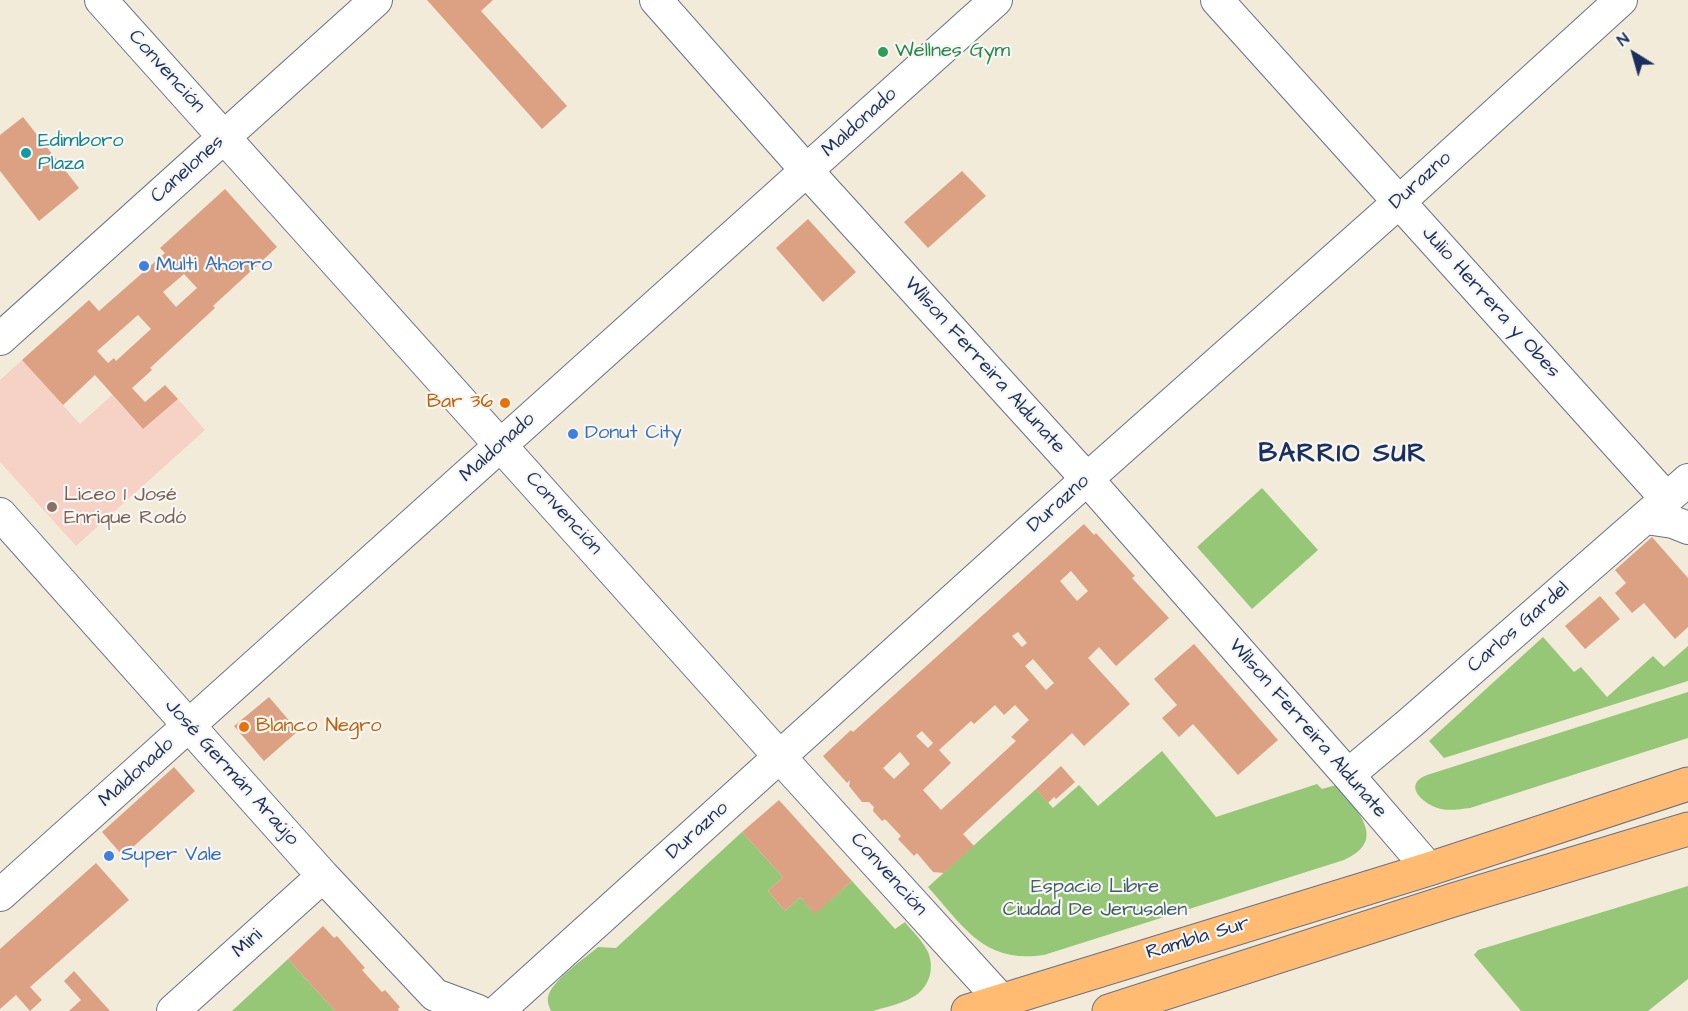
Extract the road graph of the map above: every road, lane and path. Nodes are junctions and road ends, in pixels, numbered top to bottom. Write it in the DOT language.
graph roads {
  1 [pos="101,0"];
  2 [pos="376,0"];
  3 [pos="656,0"];
  4 [pos="996,0"];
  5 [pos="1217,0"];
  6 [pos="1621,0"];
  7 [pos="225,136"];
  8 [pos="807,171"];
  9 [pos="1399,202"];
  10 [pos="0,339"];
  11 [pos="501,445"];
  12 [pos="1087,479"];
  13 [pos="1675,498"];
  14 [pos="0,514"];
  15 [pos="1688,528"];
  16 [pos="189,726"];
  17 [pos="780,757"];
  18 [pos="1348,775"];
  19 [pos="1688,784"];
  20 [pos="1688,829"];
  21 [pos="1429,869"];
  22 [pos="323,876"];
  23 [pos="0,895"];
  24 [pos="1001,1000"];
  25 [pos="173,1011"];
  26 [pos="478,1011"];
  27 [pos="498,1011"];
  28 [pos="969,1011"];
  29 [pos="1109,1011"];
  1 -- 7 [label="street, Convención"];
  2 -- 7 [label="street, Canelones"];
  3 -- 8 [label="street, Wilson Ferreira Aldunate"];
  4 -- 8 [label="street, Maldonado"];
  5 -- 9 [label="street, Julio Herrera y Obes"];
  6 -- 9 [label="street, Durazno"];
  7 -- 10 [label="street, Canelones"];
  7 -- 11 [label="street, Convención"];
  8 -- 11 [label="street, Maldonado"];
  8 -- 12 [label="street, Wilson Ferreira Aldunate"];
  9 -- 12 [label="street, Durazno"];
  9 -- 13 [label="street, Julio Herrera y Obes"];
  11 -- 16 [label="street, Maldonado"];
  11 -- 17 [label="street, Convención"];
  12 -- 17 [label="street, Durazno"];
  12 -- 18 [label="street, Wilson Ferreira Aldunate"];
  13 -- 15 [label="street"];
  13 -- 18 [label="street, Carlos Gardel"];
  14 -- 16 [label="street, José Germán Araújo"];
  16 -- 22 [label="street, José Germán Araújo"];
  16 -- 23 [label="street, Maldonado"];
  17 -- 24 [label="street, Convención"];
  17 -- 27 [label="street, Durazno"];
  18 -- 21 [label="street, Wilson Ferreira Aldunate"];
  19 -- 21 [label="main road, Rambla Sur"];
  20 -- 29 [label="main road, Rambla Sur"];
  21 -- 24 [label="main road, Rambla Sur"];
  22 -- 25 [label="street, Mini"];
  22 -- 26 [label="street, José Germán Araújo"];
  24 -- 28 [label="main road, Rambla Sur"];
}
